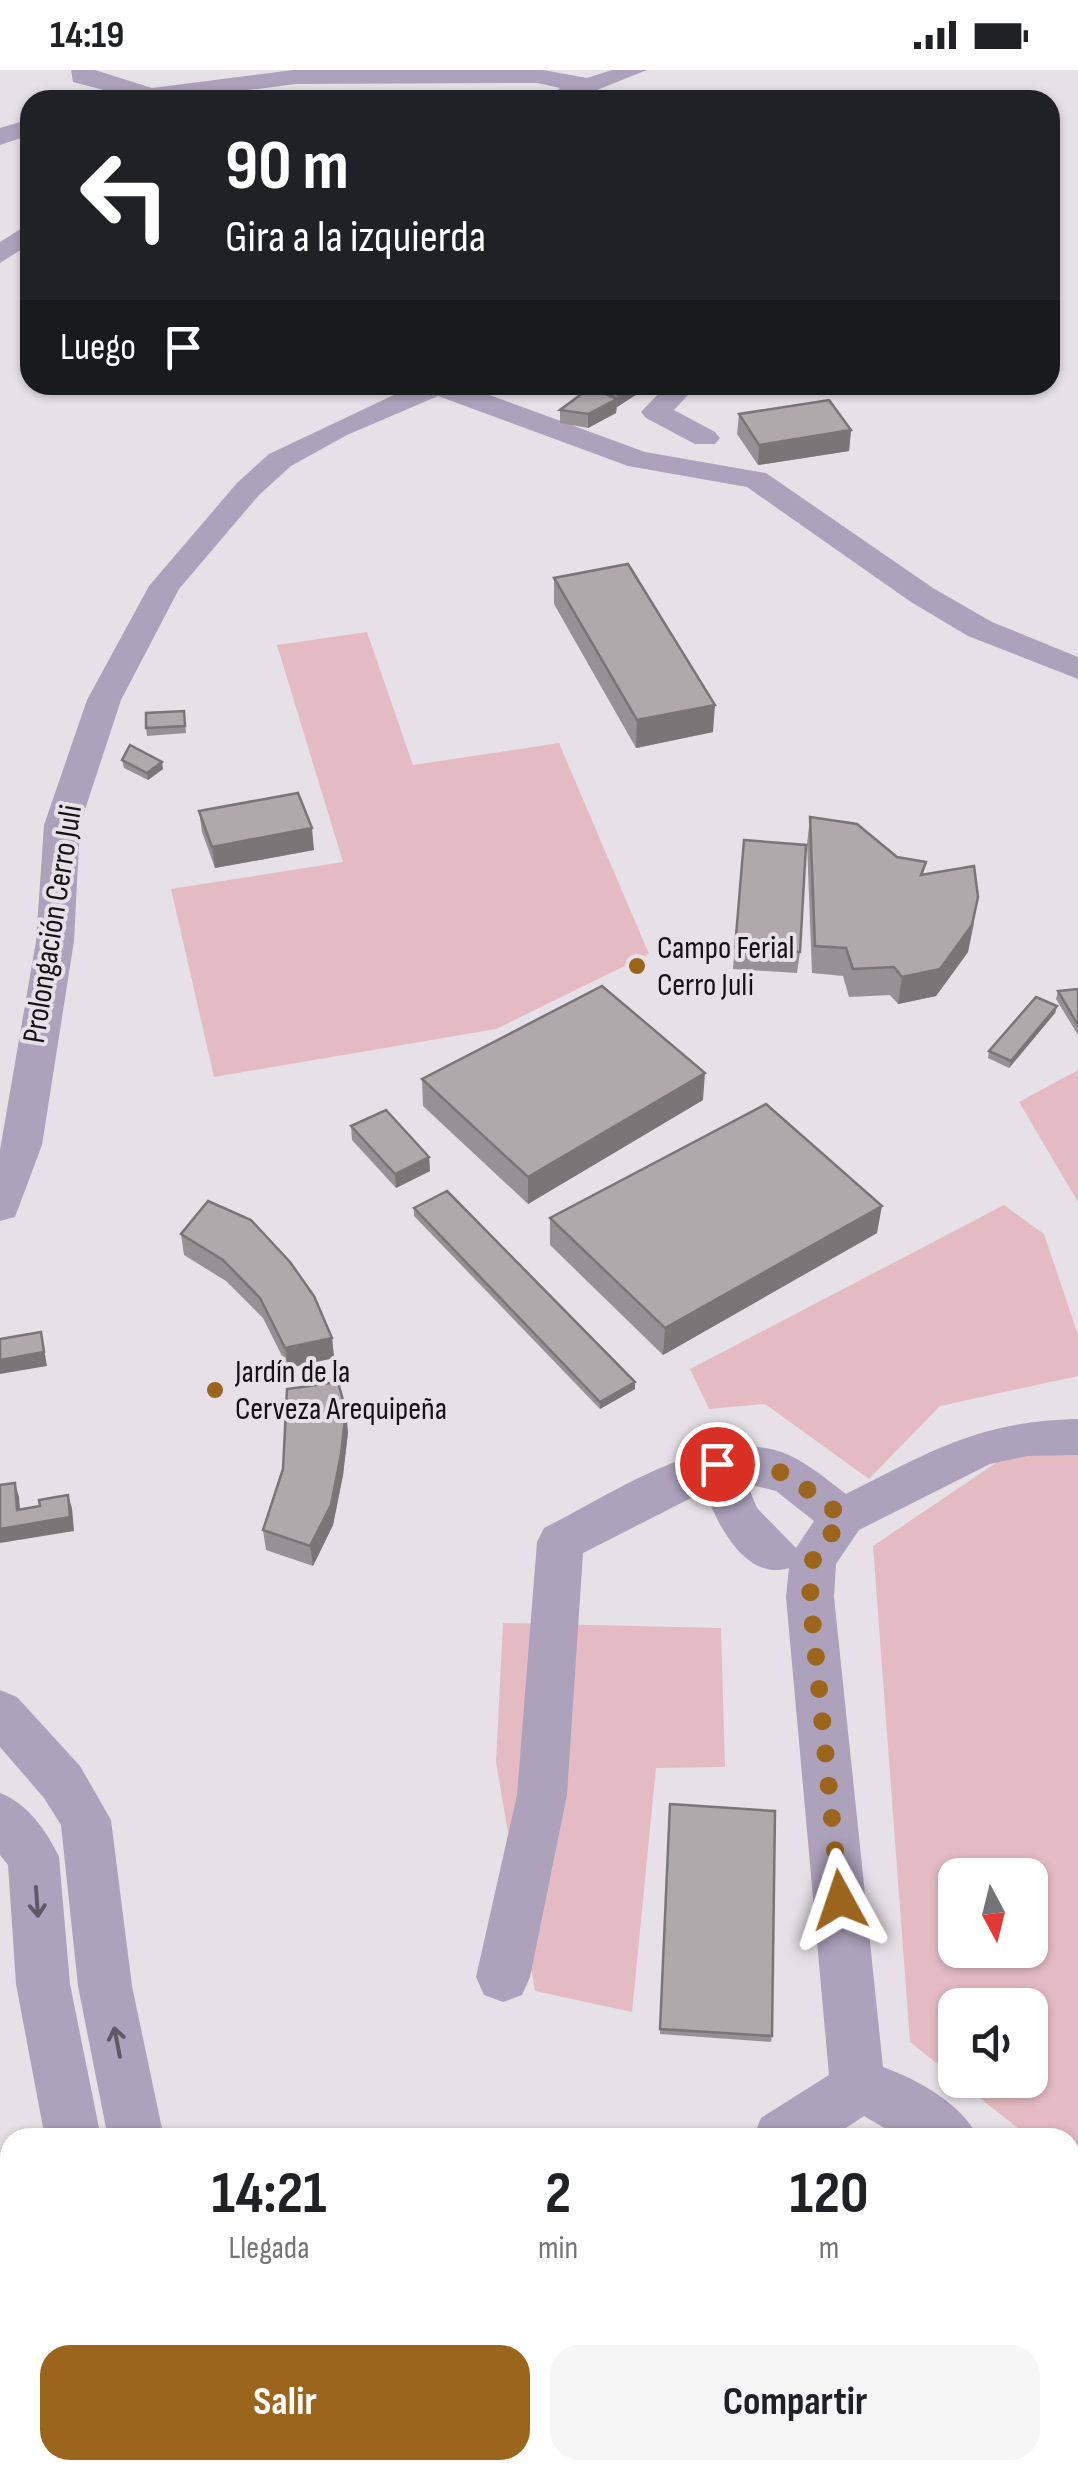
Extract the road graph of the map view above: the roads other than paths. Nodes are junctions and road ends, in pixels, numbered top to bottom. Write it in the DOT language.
graph roads {
  1 [pos="83,70"];
  2 [pos="635,70"];
  3 [pos="391,72"];
  4 [pos="590,86"];
  5 [pos="131,90"];
  6 [pos="181,90"];
  7 [pos="578,90"];
  8 [pos="20,239"];
  9 [pos="0,255"];
  10 [pos="418,395"];
  11 [pos="463,395"];
  12 [pos="673,395"];
  13 [pos="705,438"];
  14 [pos="1078,669"];
  15 [pos="0,1206"];
  16 [pos="1078,1437"];
  17 [pos="717,1464"];
  18 [pos="843,1517"];
  19 [pos="775,1553"];
  20 [pos="0,1712"];
  21 [pos="0,1816"];
  22 [pos="503,1977"];
  23 [pos="858,2088"];
  24 [pos="71,2128"];
  25 [pos="134,2128"];
  26 [pos="796,2128"];
  27 [pos="935,2128"];
  1 -- 5 [label="street"];
  2 -- 4 [label="street"];
  3 -- 4 [label="street"];
  3 -- 6 [label="street"];
  4 -- 7 [label="street"];
  8 -- 9 [label="street"];
  10 -- 15 [label="street, Prolongación Cerro Juli"];
  11 -- 14 [label="street"];
  12 -- 13 [label="street"];
  16 -- 18 [label="street"];
  17 -- 18 [label="street"];
  17 -- 19 [label="street"];
  17 -- 22 [label="street"];
  18 -- 23 [label="street"];
  25 -- 20 [label="street, one-way"];
  21 -- 24 [label="street, one-way"];
  23 -- 26 [label="street"];
  23 -- 27 [label="street"];
}
